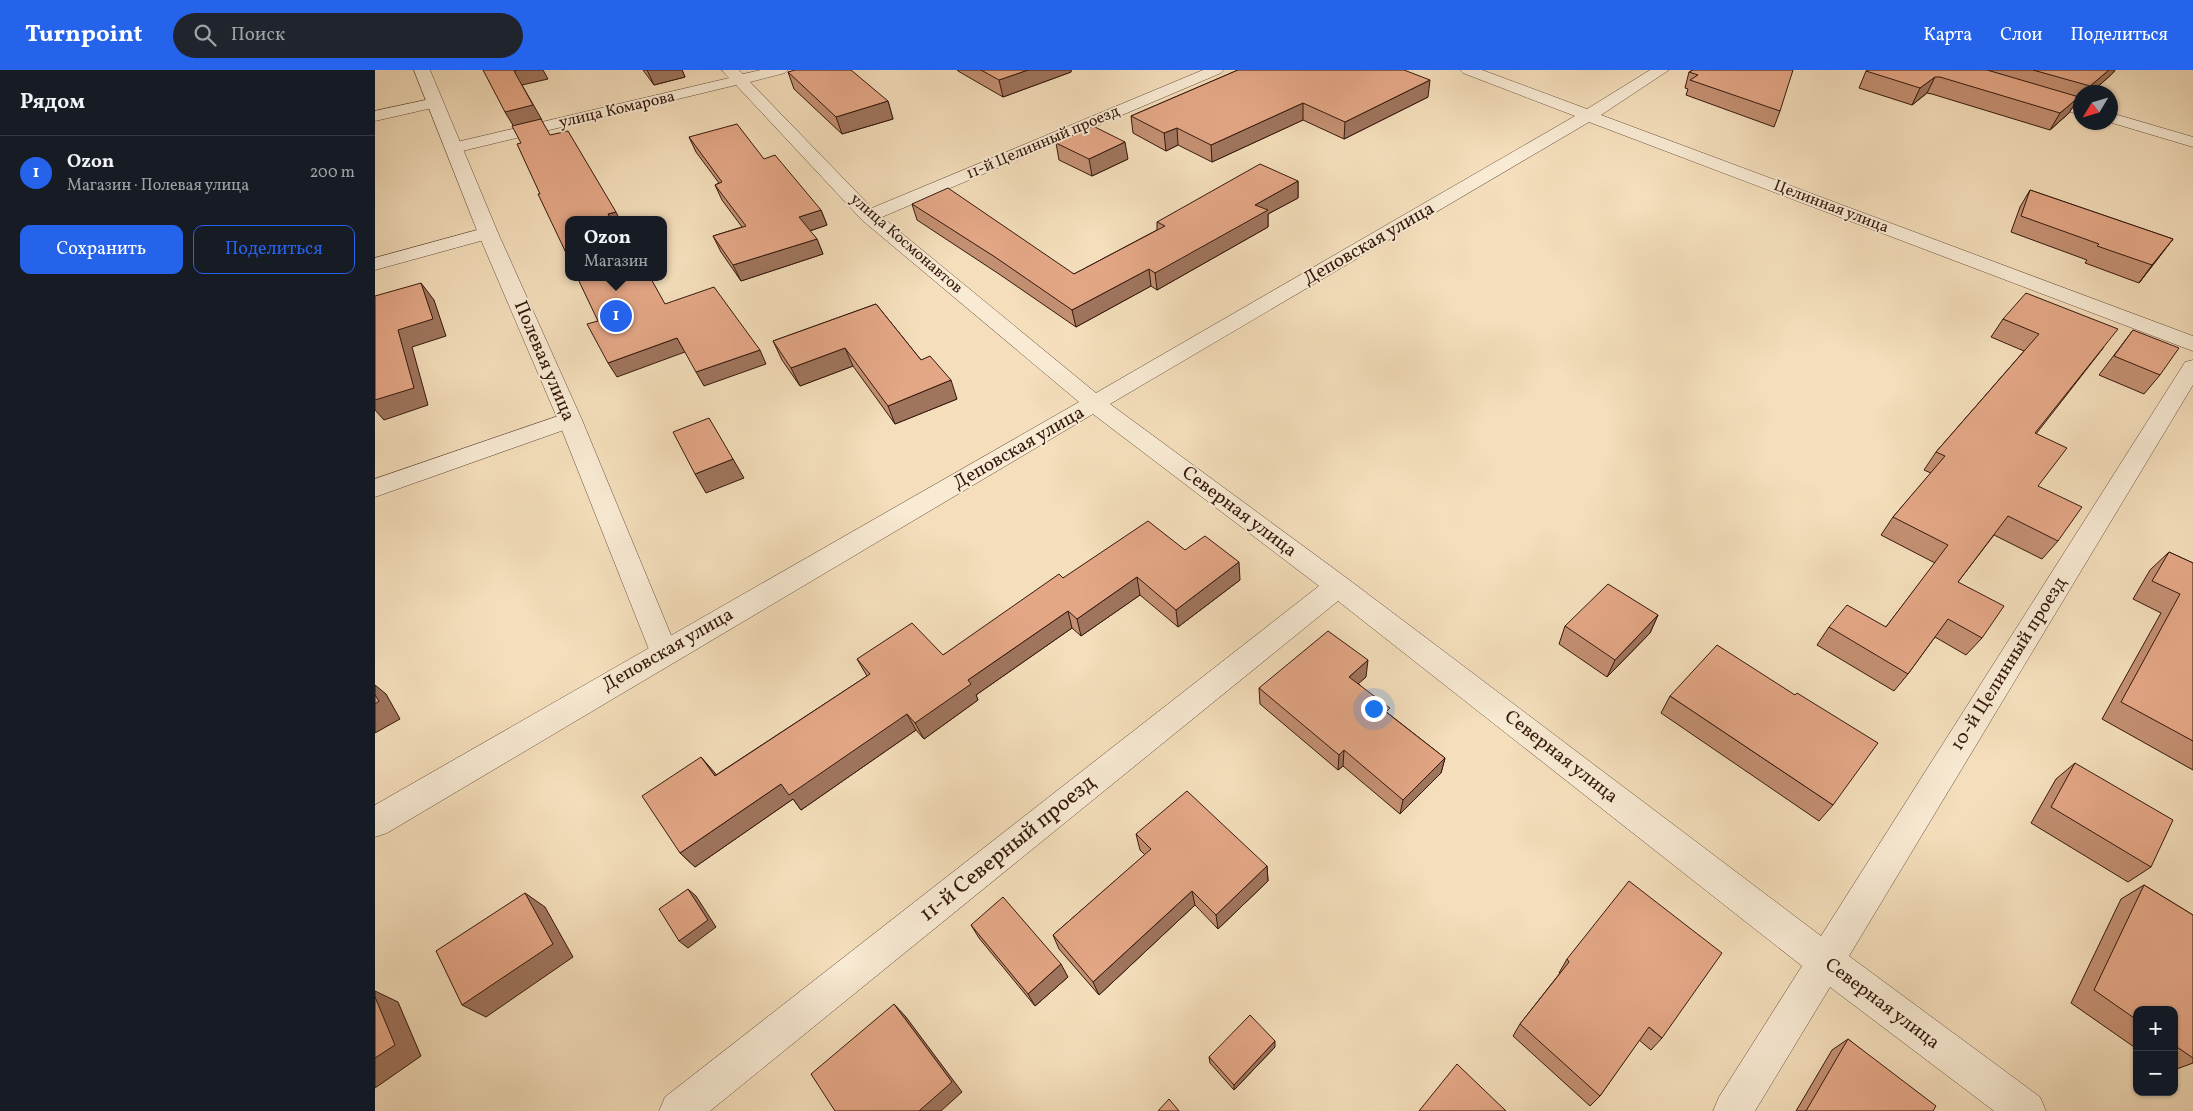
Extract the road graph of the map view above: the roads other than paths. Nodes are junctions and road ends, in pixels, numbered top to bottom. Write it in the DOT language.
graph roads {
  1 [pos="421,70"];
  2 [pos="780,70"];
  3 [pos="1216,70"];
  4 [pos="1469,70"];
  5 [pos="1661,70"];
  6 [pos="735,76"];
  7 [pos="2017,91"];
  8 [pos="435,103"];
  9 [pos="2073,108"];
  10 [pos="1589,115"];
  11 [pos="375,116"];
  12 [pos="2118,120"];
  13 [pos="2193,142"];
  14 [pos="454,148"];
  15 [pos="869,216"];
  16 [pos="488,233"];
  17 [pos="375,264"];
  18 [pos="2193,344"];
  19 [pos="2193,367"];
  20 [pos="1095,404"];
  21 [pos="570,420"];
  22 [pos="375,488"];
  23 [pos="1338,586"];
  24 [pos="665,652"];
  25 [pos="375,822"];
  26 [pos="1825,961"];
  27 [pos="679,1111"];
  28 [pos="1733,1111"];
  29 [pos="2026,1111"];
  1 -- 8 [label="street, Полевая улица"];
  2 -- 6 [label="street, улица Комарова"];
  3 -- 15 [label="street, 11-й Целинный проезд"];
  4 -- 10 [label="street, Целинная улица"];
  5 -- 10 [label="street, Деповская улица"];
  6 -- 14 [label="street, улица Комарова"];
  6 -- 15 [label="street, улица Космонавтов"];
  7 -- 9 [label="street"];
  8 -- 11 [label="street"];
  8 -- 14 [label="street, Полевая улица"];
  10 -- 18 [label="street, Целинная улица"];
  10 -- 20 [label="street, Деповская улица"];
  12 -- 13 [label="street"];
  14 -- 16 [label="street, Полевая улица"];
  15 -- 20 [label="street, улица Космонавтов"];
  16 -- 17 [label="street"];
  16 -- 21 [label="street, Полевая улица"];
  19 -- 26 [label="street, 10-й Целинный проезд"];
  20 -- 23 [label="street, Северная улица"];
  20 -- 24 [label="street, Деповская улица"];
  21 -- 22 [label="street"];
  21 -- 24 [label="street, Полевая улица"];
  23 -- 26 [label="street, Северная улица"];
  23 -- 27 [label="street, 11-й Северный проезд"];
  24 -- 25 [label="street, Деповская улица"];
  26 -- 28 [label="street, 10-й Целинный проезд"];
  26 -- 29 [label="street, Северная улица"];
}
